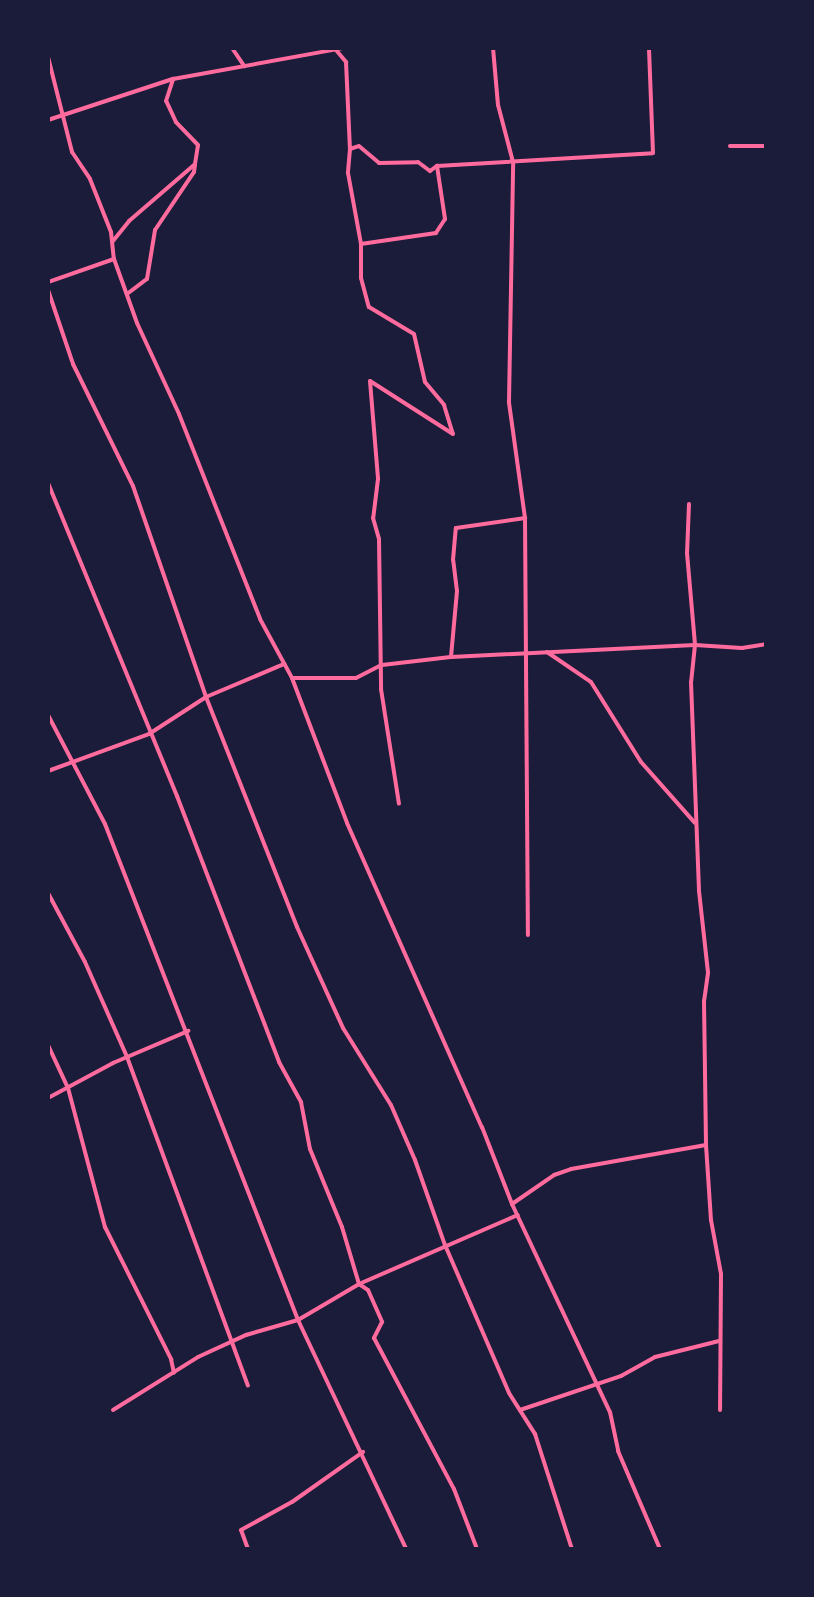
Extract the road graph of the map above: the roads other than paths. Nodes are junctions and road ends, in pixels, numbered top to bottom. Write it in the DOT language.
graph roads {
  1 [pos="232,48"];
  2 [pos="344,48"];
  3 [pos="493,48"];
  4 [pos="649,48"];
  5 [pos="336,50"];
  6 [pos="48,57"];
  7 [pos="244,66"];
  8 [pos="173,79"];
  9 [pos="61,115"];
  10 [pos="48,120"];
  11 [pos="730,146"];
  12 [pos="766,146"];
  13 [pos="350,148"];
  14 [pos="513,162"];
  15 [pos="195,164"];
  16 [pos="437,166"];
  17 [pos="112,242"];
  18 [pos="361,243"];
  19 [pos="114,259"];
  20 [pos="48,282"];
  21 [pos="48,290"];
  22 [pos="127,294"];
  23 [pos="48,483"];
  24 [pos="689,504"];
  25 [pos="525,518"];
  26 [pos="766,644"];
  27 [pos="695,645"];
  28 [pos="546,652"];
  29 [pos="526,656"];
  30 [pos="451,657"];
  31 [pos="284,664"];
  32 [pos="382,665"];
  33 [pos="292,678"];
  34 [pos="206,698"];
  35 [pos="48,715"];
  36 [pos="148,734"];
  37 [pos="71,761"];
  38 [pos="48,771"];
  39 [pos="399,804"];
  40 [pos="696,824"];
  41 [pos="48,893"];
  42 [pos="528,935"];
  43 [pos="188,1031"];
  44 [pos="48,1045"];
  45 [pos="68,1088"];
  46 [pos="48,1098"];
  47 [pos="706,1145"];
  48 [pos="512,1204"];
  49 [pos="518,1215"];
  50 [pos="445,1245"];
  51 [pos="359,1284"];
  52 [pos="298,1320"];
  53 [pos="719,1341"];
  54 [pos="174,1373"];
  55 [pos="598,1384"];
  56 [pos="248,1385"];
  57 [pos="113,1410"];
  58 [pos="520,1410"];
  59 [pos="720,1410"];
  60 [pos="363,1452"];
  61 [pos="406,1548"];
  62 [pos="248,1549"];
  63 [pos="477,1549"];
  64 [pos="572,1549"];
  65 [pos="660,1549"];
  1 -- 7 [label="street"];
  2 -- 5 [label="street"];
  3 -- 14 [label="street"];
  4 -- 14 [label="street"];
  5 -- 7 [label="street"];
  5 -- 13 [label="street"];
  6 -- 9 [label="street"];
  7 -- 8 [label="street"];
  8 -- 9 [label="street"];
  8 -- 15 [label="street"];
  9 -- 10 [label="street"];
  9 -- 17 [label="street"];
  11 -- 12 [label="street"];
  13 -- 16 [label="street"];
  13 -- 18 [label="street"];
  14 -- 16 [label="street"];
  14 -- 25 [label="street"];
  15 -- 17 [label="street"];
  15 -- 22 [label="street"];
  16 -- 18 [label="street"];
  17 -- 19 [label="street"];
  18 -- 32 [label="street"];
  19 -- 20 [label="street"];
  19 -- 22 [label="street"];
  21 -- 34 [label="street"];
  22 -- 31 [label="street"];
  23 -- 36 [label="street"];
  24 -- 27 [label="street"];
  25 -- 29 [label="street"];
  25 -- 30 [label="street"];
  26 -- 27 [label="street"];
  27 -- 28 [label="street"];
  27 -- 40 [label="street"];
  28 -- 29 [label="street"];
  28 -- 40 [label="street"];
  29 -- 30 [label="street"];
  29 -- 42 [label="street"];
  30 -- 32 [label="street"];
  31 -- 33 [label="street"];
  31 -- 34 [label="street"];
  32 -- 33 [label="street"];
  32 -- 39 [label="street"];
  33 -- 48 [label="street"];
  34 -- 36 [label="street"];
  34 -- 50 [label="street"];
  35 -- 37 [label="street"];
  36 -- 37 [label="street"];
  36 -- 51 [label="street"];
  37 -- 38 [label="street"];
  37 -- 43 [label="street"];
  40 -- 47 [label="street"];
  41 -- 56 [label="street"];
  43 -- 45 [label="street"];
  43 -- 52 [label="street"];
  44 -- 45 [label="street"];
  45 -- 46 [label="street"];
  45 -- 54 [label="street"];
  47 -- 48 [label="street"];
  47 -- 53 [label="street"];
  48 -- 49 [label="street"];
  49 -- 50 [label="street"];
  49 -- 55 [label="street"];
  50 -- 51 [label="street"];
  50 -- 58 [label="street"];
  51 -- 52 [label="street"];
  51 -- 63 [label="street"];
  52 -- 54 [label="street"];
  52 -- 60 [label="street"];
  53 -- 55 [label="street"];
  53 -- 59 [label="street"];
  54 -- 57 [label="street"];
  55 -- 58 [label="street"];
  55 -- 65 [label="street"];
  58 -- 64 [label="street"];
  60 -- 61 [label="street"];
  60 -- 62 [label="street"];
}
